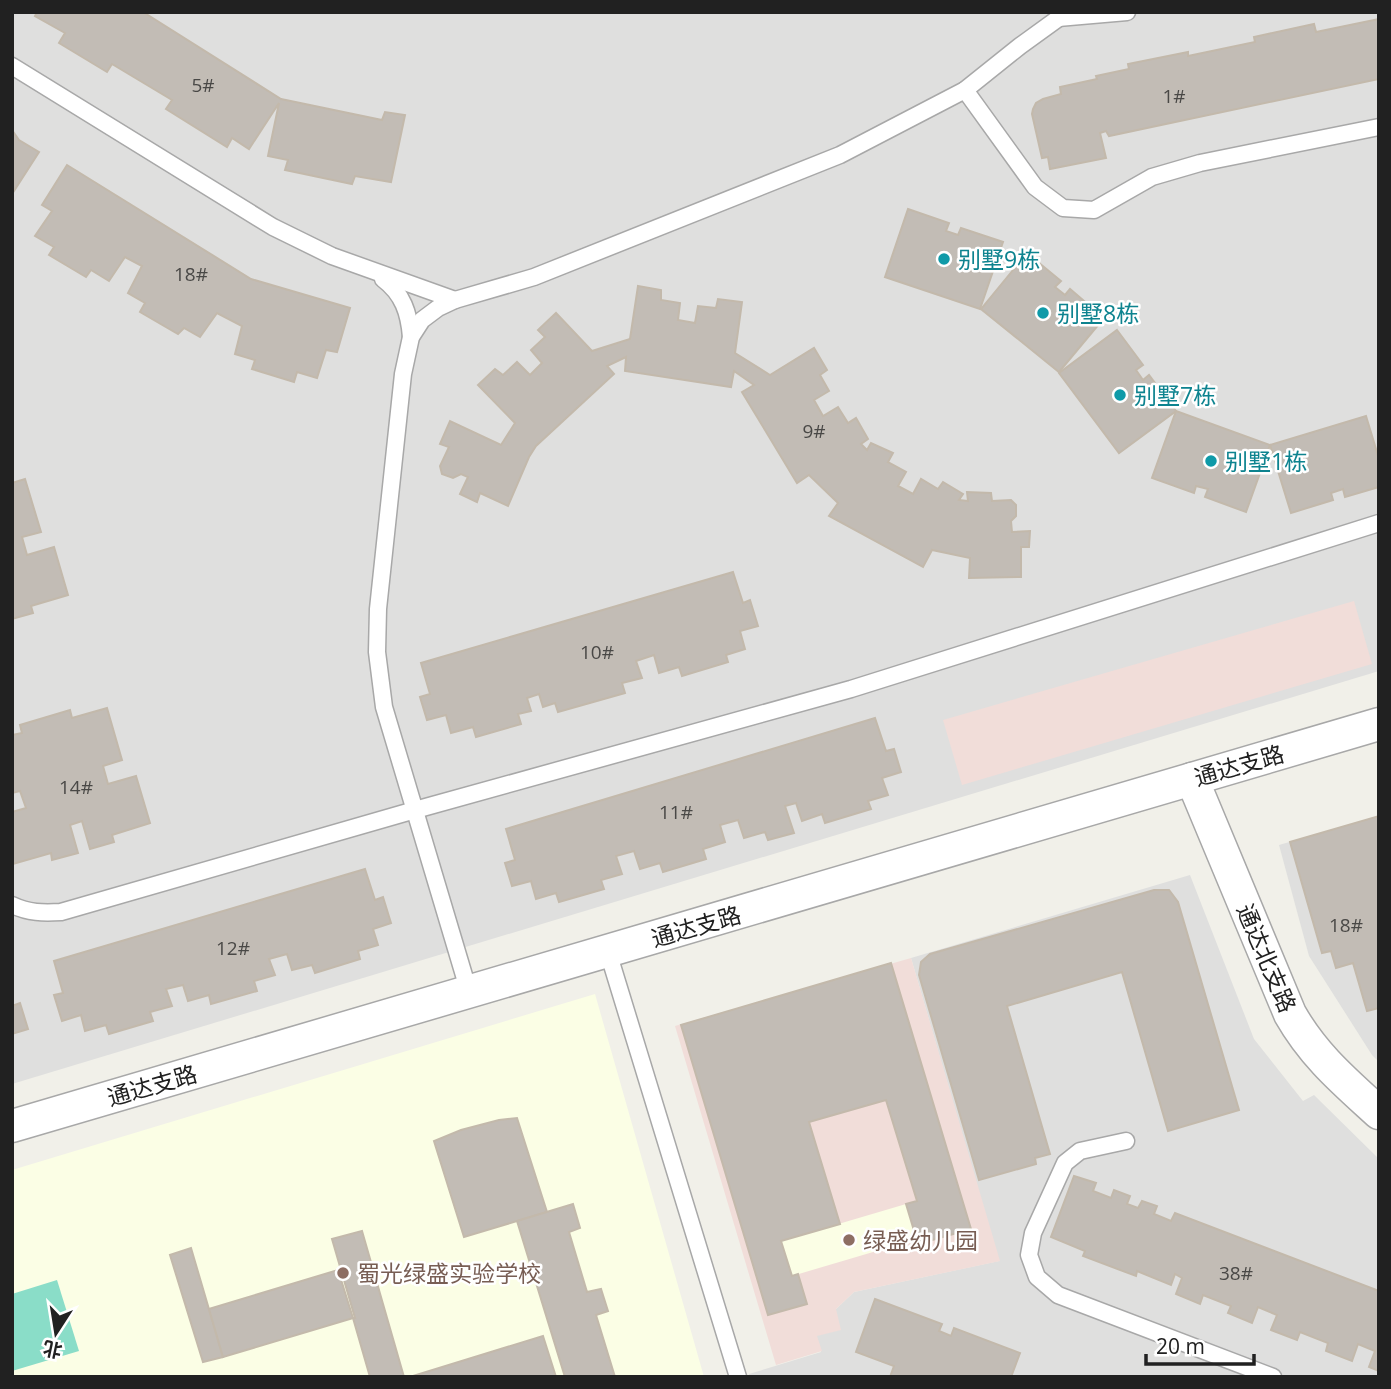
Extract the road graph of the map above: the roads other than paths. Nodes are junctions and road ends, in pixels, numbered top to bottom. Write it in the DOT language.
graph roads {
  1 [pos="1128,12"];
  2 [pos="1062,15"];
  3 [pos="12,66"];
  4 [pos="965,90"];
  5 [pos="1379,127"];
  6 [pos="373,272"];
  7 [pos="455,300"];
  8 [pos="411,337"];
  9 [pos="1379,523"];
  10 [pos="1379,724"];
  11 [pos="1192,779"];
  12 [pos="415,810"];
  13 [pos="12,905"];
  14 [pos="608,952"];
  15 [pos="469,992"];
  16 [pos="1379,1113"];
  17 [pos="12,1126"];
  18 [pos="1126,1141"];
  19 [pos="738,1377"];
  20 [pos="1273,1377"];
  1 -- 2 [label="lane"];
  2 -- 4 [label="lane"];
  3 -- 6 [label="lane"];
  4 -- 5 [label="lane"];
  4 -- 7 [label="lane"];
  6 -- 7 [label="lane"];
  6 -- 8 [label="lane"];
  7 -- 8 [label="lane"];
  8 -- 12 [label="lane"];
  9 -- 12 [label="lane"];
  10 -- 11 [label="street, 通达支路"];
  11 -- 14 [label="street, 通达支路"];
  11 -- 16 [label="street, 通达北支路"];
  12 -- 13 [label="lane"];
  12 -- 15 [label="lane"];
  14 -- 15 [label="street, 通达支路"];
  14 -- 19 [label="lane"];
  15 -- 17 [label="street, 通达支路"];
  18 -- 20 [label="lane"];
}
